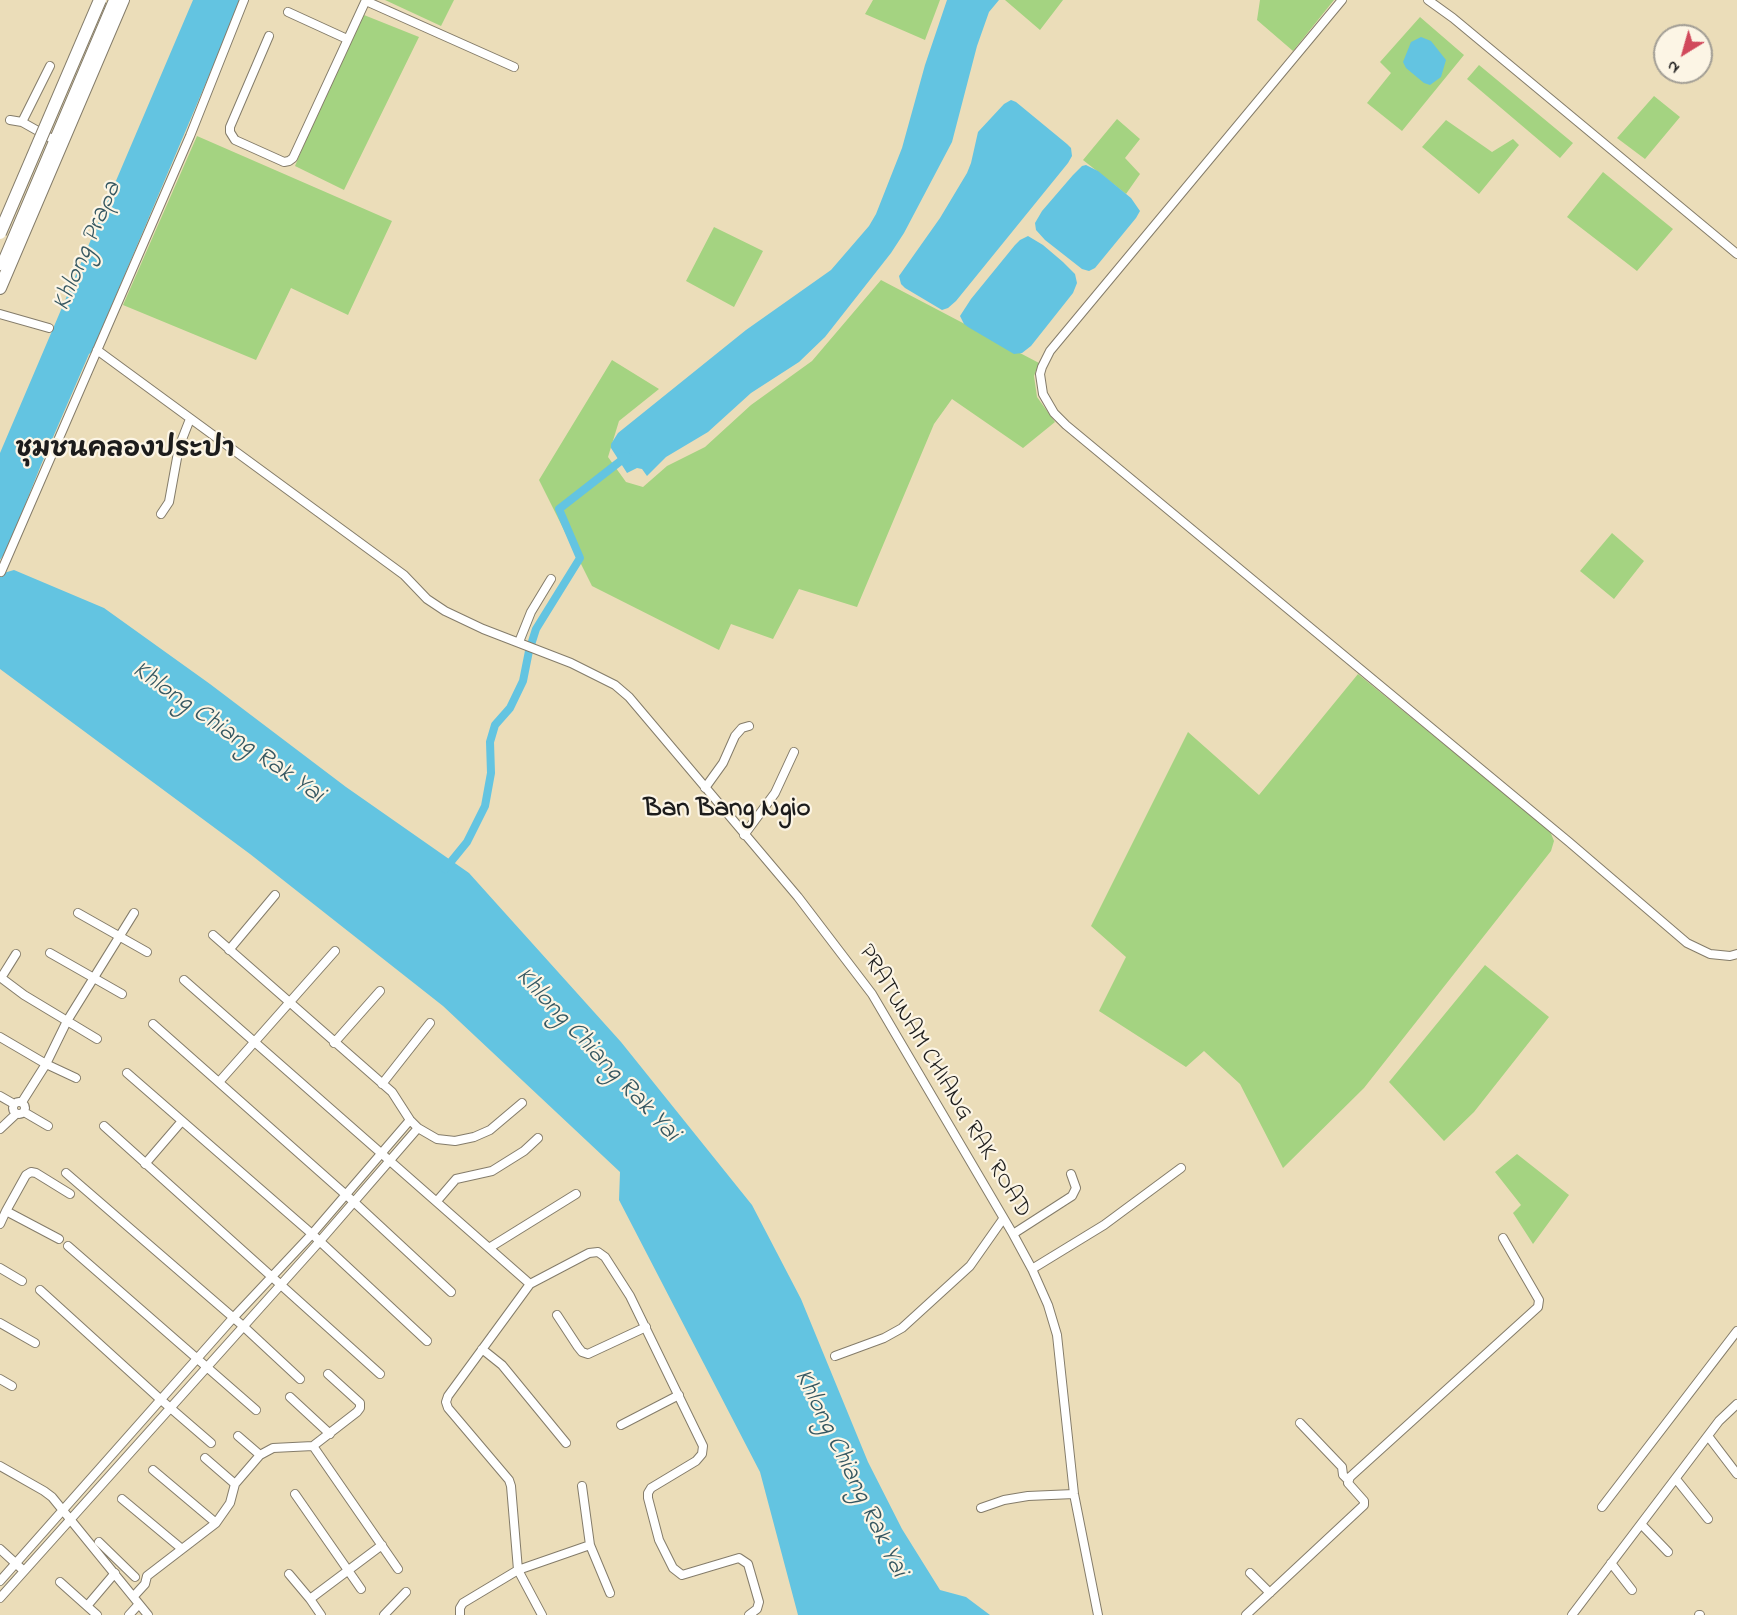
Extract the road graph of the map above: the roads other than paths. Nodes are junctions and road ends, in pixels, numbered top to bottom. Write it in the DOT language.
graph roads {
  1 [pos="100,0"];
  2 [pos="113,0"];
  3 [pos="123,0"];
  4 [pos="244,0"];
  5 [pos="366,0"];
  6 [pos="1342,0"];
  7 [pos="1428,0"];
  8 [pos="288,12"];
  9 [pos="269,36"];
  10 [pos="347,39"];
  11 [pos="50,66"];
  12 [pos="514,67"];
  13 [pos="10,120"];
  14 [pos="22,122"];
  15 [pos="54,140"];
  16 [pos="0,233"];
  17 [pos="1737,254"];
  18 [pos="0,266"];
  19 [pos="0,288"];
  20 [pos="0,314"];
  21 [pos="49,328"];
  22 [pos="97,350"];
  23 [pos="190,419"];
  24 [pos="161,514"];
  25 [pos="1,572"];
  26 [pos="550,579"];
  27 [pos="521,643"];
  28 [pos="749,726"];
  29 [pos="794,752"];
  30 [pos="705,788"];
  31 [pos="744,835"];
  32 [pos="276,895"];
  33 [pos="78,913"];
  34 [pos="134,913"];
  35 [pos="213,935"];
  36 [pos="118,937"];
  37 [pos="229,950"];
  38 [pos="335,951"];
  39 [pos="147,952"];
  40 [pos="50,953"];
  41 [pos="16,954"];
  42 [pos="1737,954"];
  43 [pos="1,977"];
  44 [pos="94,978"];
  45 [pos="184,980"];
  46 [pos="380,991"];
  47 [pos="122,994"];
  48 [pos="289,1004"];
  49 [pos="68,1021"];
  50 [pos="430,1023"];
  51 [pos="153,1024"];
  52 [pos="0,1037"];
  53 [pos="97,1039"];
  54 [pos="255,1043"];
  55 [pos="334,1043"];
  56 [pos="46,1064"];
  57 [pos="127,1073"];
  58 [pos="76,1078"];
  59 [pos="219,1082"];
  60 [pos="382,1084"];
  61 [pos="0,1096"];
  62 [pos="18,1103"];
  63 [pos="522,1103"];
  64 [pos="20,1113"];
  65 [pos="410,1120"];
  66 [pos="182,1121"];
  67 [pos="48,1126"];
  68 [pos="104,1126"];
  69 [pos="418,1128"];
  70 [pos="0,1129"];
  71 [pos="538,1138"];
  72 [pos="381,1154"];
  73 [pos="390,1161"];
  74 [pos="145,1164"];
  75 [pos="1181,1168"];
  76 [pos="66,1173"];
  77 [pos="1071,1174"];
  78 [pos="70,1194"];
  79 [pos="576,1194"];
  80 [pos="345,1195"];
  81 [pos="437,1201"];
  82 [pos="354,1202"];
  83 [pos="6,1211"];
  84 [pos="1003,1219"];
  85 [pos="0,1224"];
  86 [pos="312,1234"];
  87 [pos="1013,1234"];
  88 [pos="1503,1238"];
  89 [pos="59,1239"];
  90 [pos="320,1241"];
  91 [pos="68,1246"];
  92 [pos="492,1250"];
  93 [pos="0,1268"];
  94 [pos="1032,1269"];
  95 [pos="272,1276"];
  96 [pos="22,1281"];
  97 [pos="281,1284"];
  98 [pos="530,1284"];
  99 [pos="40,1290"];
  100 [pos="451,1292"];
  101 [pos="556,1315"];
  102 [pos="233,1318"];
  103 [pos="0,1323"];
  104 [pos="243,1326"];
  105 [pos="646,1327"];
  106 [pos="1737,1331"];
  107 [pos="427,1341"];
  108 [pos="35,1343"];
  109 [pos="482,1349"];
  110 [pos="835,1356"];
  111 [pos="198,1358"];
  112 [pos="206,1366"];
  113 [pos="328,1374"];
  114 [pos="380,1374"];
  115 [pos="0,1379"];
  116 [pos="300,1379"];
  117 [pos="12,1386"];
  118 [pos="679,1395"];
  119 [pos="290,1397"];
  120 [pos="160,1399"];
  121 [pos="1737,1404"];
  122 [pos="170,1407"];
  123 [pos="256,1410"];
  124 [pos="1300,1423"];
  125 [pos="621,1425"];
  126 [pos="330,1434"];
  127 [pos="238,1436"];
  128 [pos="1708,1436"];
  129 [pos="211,1443"];
  130 [pos="566,1443"];
  131 [pos="313,1446"];
  132 [pos="260,1455"];
  133 [pos="205,1458"];
  134 [pos="0,1466"];
  135 [pos="153,1470"];
  136 [pos="1737,1474"];
  137 [pos="1676,1479"];
  138 [pos="1348,1480"];
  139 [pos="235,1484"];
  140 [pos="582,1486"];
  141 [pos="295,1494"];
  142 [pos="1074,1494"];
  143 [pos="122,1500"];
  144 [pos="1602,1507"];
  145 [pos="981,1508"];
  146 [pos="63,1510"];
  147 [pos="70,1519"];
  148 [pos="1708,1519"];
  149 [pos="216,1523"];
  150 [pos="1641,1524"];
  151 [pos="99,1542"];
  152 [pos="382,1545"];
  153 [pos="590,1545"];
  154 [pos="0,1549"];
  155 [pos="182,1549"];
  156 [pos="1668,1552"];
  157 [pos="15,1562"];
  158 [pos="1611,1563"];
  159 [pos="398,1569"];
  160 [pos="348,1570"];
  161 [pos="518,1570"];
  162 [pos="24,1571"];
  163 [pos="115,1573"];
  164 [pos="1250,1573"];
  165 [pos="289,1574"];
  166 [pos="147,1576"];
  167 [pos="135,1577"];
  168 [pos="0,1581"];
  169 [pos="60,1582"];
  170 [pos="124,1585"];
  171 [pos="362,1589"];
  172 [pos="1632,1590"];
  173 [pos="406,1592"];
  174 [pos="610,1593"];
  175 [pos="1270,1593"];
  176 [pos="0,1598"];
  177 [pos="310,1599"];
  178 [pos="136,1600"];
  179 [pos="87,1606"];
  180 [pos="97,1615"];
  181 [pos="129,1615"];
  182 [pos="148,1615"];
  183 [pos="321,1615"];
  184 [pos="384,1615"];
  185 [pos="460,1615"];
  186 [pos="542,1615"];
  187 [pos="748,1615"];
  188 [pos="1098,1615"];
  189 [pos="1246,1615"];
  190 [pos="1572,1615"];
  1 -- 16 [label="highway, bridge"];
  2 -- 15 [label="street"];
  3 -- 19 [label="highway"];
  4 -- 22 [label="street"];
  5 -- 10 [label="street"];
  5 -- 12 [label="street"];
  6 -- 42 [label="street"];
  7 -- 17 [label="street"];
  8 -- 10 [label="street"];
  9 -- 10 [label="street"];
  11 -- 14 [label="street"];
  13 -- 14 [label="street"];
  14 -- 15 [label="street"];
  15 -- 18 [label="street"];
  20 -- 21 [label="street"];
  22 -- 23 [label="street, PRATUNAM CHIANG RAK ROAD"];
  22 -- 25 [label="street"];
  23 -- 24 [label="street"];
  23 -- 27 [label="street, PRATUNAM CHIANG RAK ROAD"];
  26 -- 27 [label="street"];
  27 -- 30 [label="street, PRATUNAM CHIANG RAK ROAD"];
  28 -- 30 [label="street"];
  29 -- 31 [label="street"];
  30 -- 31 [label="street, PRATUNAM CHIANG RAK ROAD"];
  31 -- 84 [label="street, PRATUNAM CHIANG RAK ROAD"];
  32 -- 37 [label="street"];
  33 -- 36 [label="street"];
  34 -- 36 [label="street"];
  35 -- 37 [label="street"];
  36 -- 39 [label="street"];
  36 -- 44 [label="street"];
  37 -- 48 [label="street"];
  38 -- 48 [label="street"];
  40 -- 44 [label="street"];
  41 -- 43 [label="street"];
  43 -- 49 [label="street"];
  44 -- 47 [label="street"];
  44 -- 49 [label="street"];
  45 -- 54 [label="street"];
  46 -- 55 [label="street"];
  48 -- 54 [label="street"];
  48 -- 55 [label="street"];
  49 -- 53 [label="street"];
  49 -- 56 [label="street"];
  50 -- 60 [label="street"];
  51 -- 59 [label="street"];
  52 -- 56 [label="street"];
  54 -- 59 [label="street"];
  54 -- 72 [label="street"];
  55 -- 60 [label="street"];
  56 -- 58 [label="street"];
  56 -- 62 [label="street"];
  57 -- 66 [label="street"];
  59 -- 80 [label="street"];
  60 -- 65 [label="street"];
  61 -- 62 [label="street"];
  62 -- 64 [label="street"];
  63 -- 69 [label="street"];
  64 -- 67 [label="street"];
  64 -- 70 [label="street"];
  65 -- 69 [label="street"];
  65 -- 72 [label="street"];
  66 -- 74 [label="street"];
  66 -- 86 [label="street"];
  68 -- 74 [label="street"];
  69 -- 73 [label="street"];
  71 -- 81 [label="street"];
  72 -- 73 [label="street"];
  72 -- 80 [label="street"];
  73 -- 81 [label="street"];
  73 -- 82 [label="street"];
  74 -- 95 [label="street"];
  75 -- 94 [label="street"];
  76 -- 102 [label="street"];
  77 -- 87 [label="street"];
  78 -- 83 [label="street"];
  79 -- 92 [label="street"];
  80 -- 82 [label="street"];
  80 -- 86 [label="street"];
  81 -- 92 [label="street"];
  82 -- 90 [label="street"];
  82 -- 100 [label="street"];
  83 -- 85 [label="street"];
  83 -- 89 [label="street"];
  84 -- 87 [label="street, PRATUNAM CHIANG RAK ROAD"];
  84 -- 110 [label="street"];
  86 -- 90 [label="street"];
  86 -- 95 [label="street"];
  87 -- 94 [label="street, PRATUNAM CHIANG RAK ROAD"];
  88 -- 138 [label="street"];
  90 -- 97 [label="street"];
  90 -- 107 [label="street"];
  91 -- 111 [label="street"];
  92 -- 98 [label="street"];
  93 -- 96 [label="street"];
  94 -- 142 [label="street, PRATUNAM CHIANG RAK ROAD"];
  95 -- 97 [label="street"];
  95 -- 102 [label="street"];
  97 -- 104 [label="street"];
  97 -- 114 [label="street"];
  98 -- 105 [label="street"];
  98 -- 109 [label="street"];
  99 -- 120 [label="street"];
  101 -- 105 [label="street"];
  102 -- 104 [label="street"];
  102 -- 111 [label="street"];
  103 -- 108 [label="street"];
  104 -- 112 [label="street"];
  104 -- 116 [label="street"];
  105 -- 118 [label="street"];
  106 -- 144 [label="street"];
  109 -- 130 [label="street"];
  109 -- 161 [label="street"];
  111 -- 112 [label="street"];
  111 -- 120 [label="street"];
  112 -- 122 [label="street"];
  112 -- 123 [label="street"];
  113 -- 126 [label="street"];
  115 -- 117 [label="street"];
  118 -- 125 [label="street"];
  118 -- 187 [label="street"];
  119 -- 126 [label="street"];
  120 -- 122 [label="street"];
  120 -- 146 [label="street"];
  121 -- 128 [label="street"];
  122 -- 129 [label="street"];
  122 -- 147 [label="street"];
  124 -- 138 [label="street"];
  126 -- 131 [label="street"];
  127 -- 132 [label="street"];
  128 -- 136 [label="street"];
  128 -- 137 [label="street"];
  131 -- 132 [label="street"];
  131 -- 152 [label="street"];
  132 -- 139 [label="street"];
  133 -- 139 [label="street"];
  134 -- 146 [label="street"];
  135 -- 149 [label="street"];
  137 -- 148 [label="street"];
  137 -- 150 [label="street"];
  138 -- 175 [label="street"];
  139 -- 149 [label="street"];
  140 -- 153 [label="street"];
  141 -- 160 [label="street"];
  142 -- 145 [label="street"];
  142 -- 188 [label="street, PRATUNAM CHIANG RAK ROAD"];
  143 -- 155 [label="street"];
  146 -- 147 [label="street"];
  146 -- 157 [label="street"];
  147 -- 162 [label="street"];
  147 -- 163 [label="street"];
  149 -- 155 [label="street"];
  150 -- 156 [label="street"];
  150 -- 158 [label="street"];
  151 -- 167 [label="street"];
  152 -- 159 [label="street"];
  152 -- 160 [label="street"];
  153 -- 161 [label="street"];
  153 -- 174 [label="street"];
  154 -- 157 [label="street"];
  155 -- 166 [label="street"];
  157 -- 162 [label="street"];
  157 -- 168 [label="street"];
  158 -- 172 [label="street"];
  158 -- 190 [label="street"];
  160 -- 171 [label="street"];
  160 -- 177 [label="street"];
  161 -- 185 [label="street"];
  161 -- 186 [label="street"];
  162 -- 176 [label="street"];
  163 -- 170 [label="street"];
  163 -- 179 [label="street"];
  164 -- 175 [label="street"];
  165 -- 177 [label="street"];
  166 -- 167 [label="street"];
  166 -- 178 [label="street"];
  167 -- 170 [label="street"];
  169 -- 179 [label="street"];
  170 -- 178 [label="street"];
  173 -- 184 [label="street"];
  175 -- 189 [label="street"];
  177 -- 183 [label="street"];
  178 -- 181 [label="street"];
  178 -- 182 [label="street"];
  179 -- 180 [label="street"];
}
